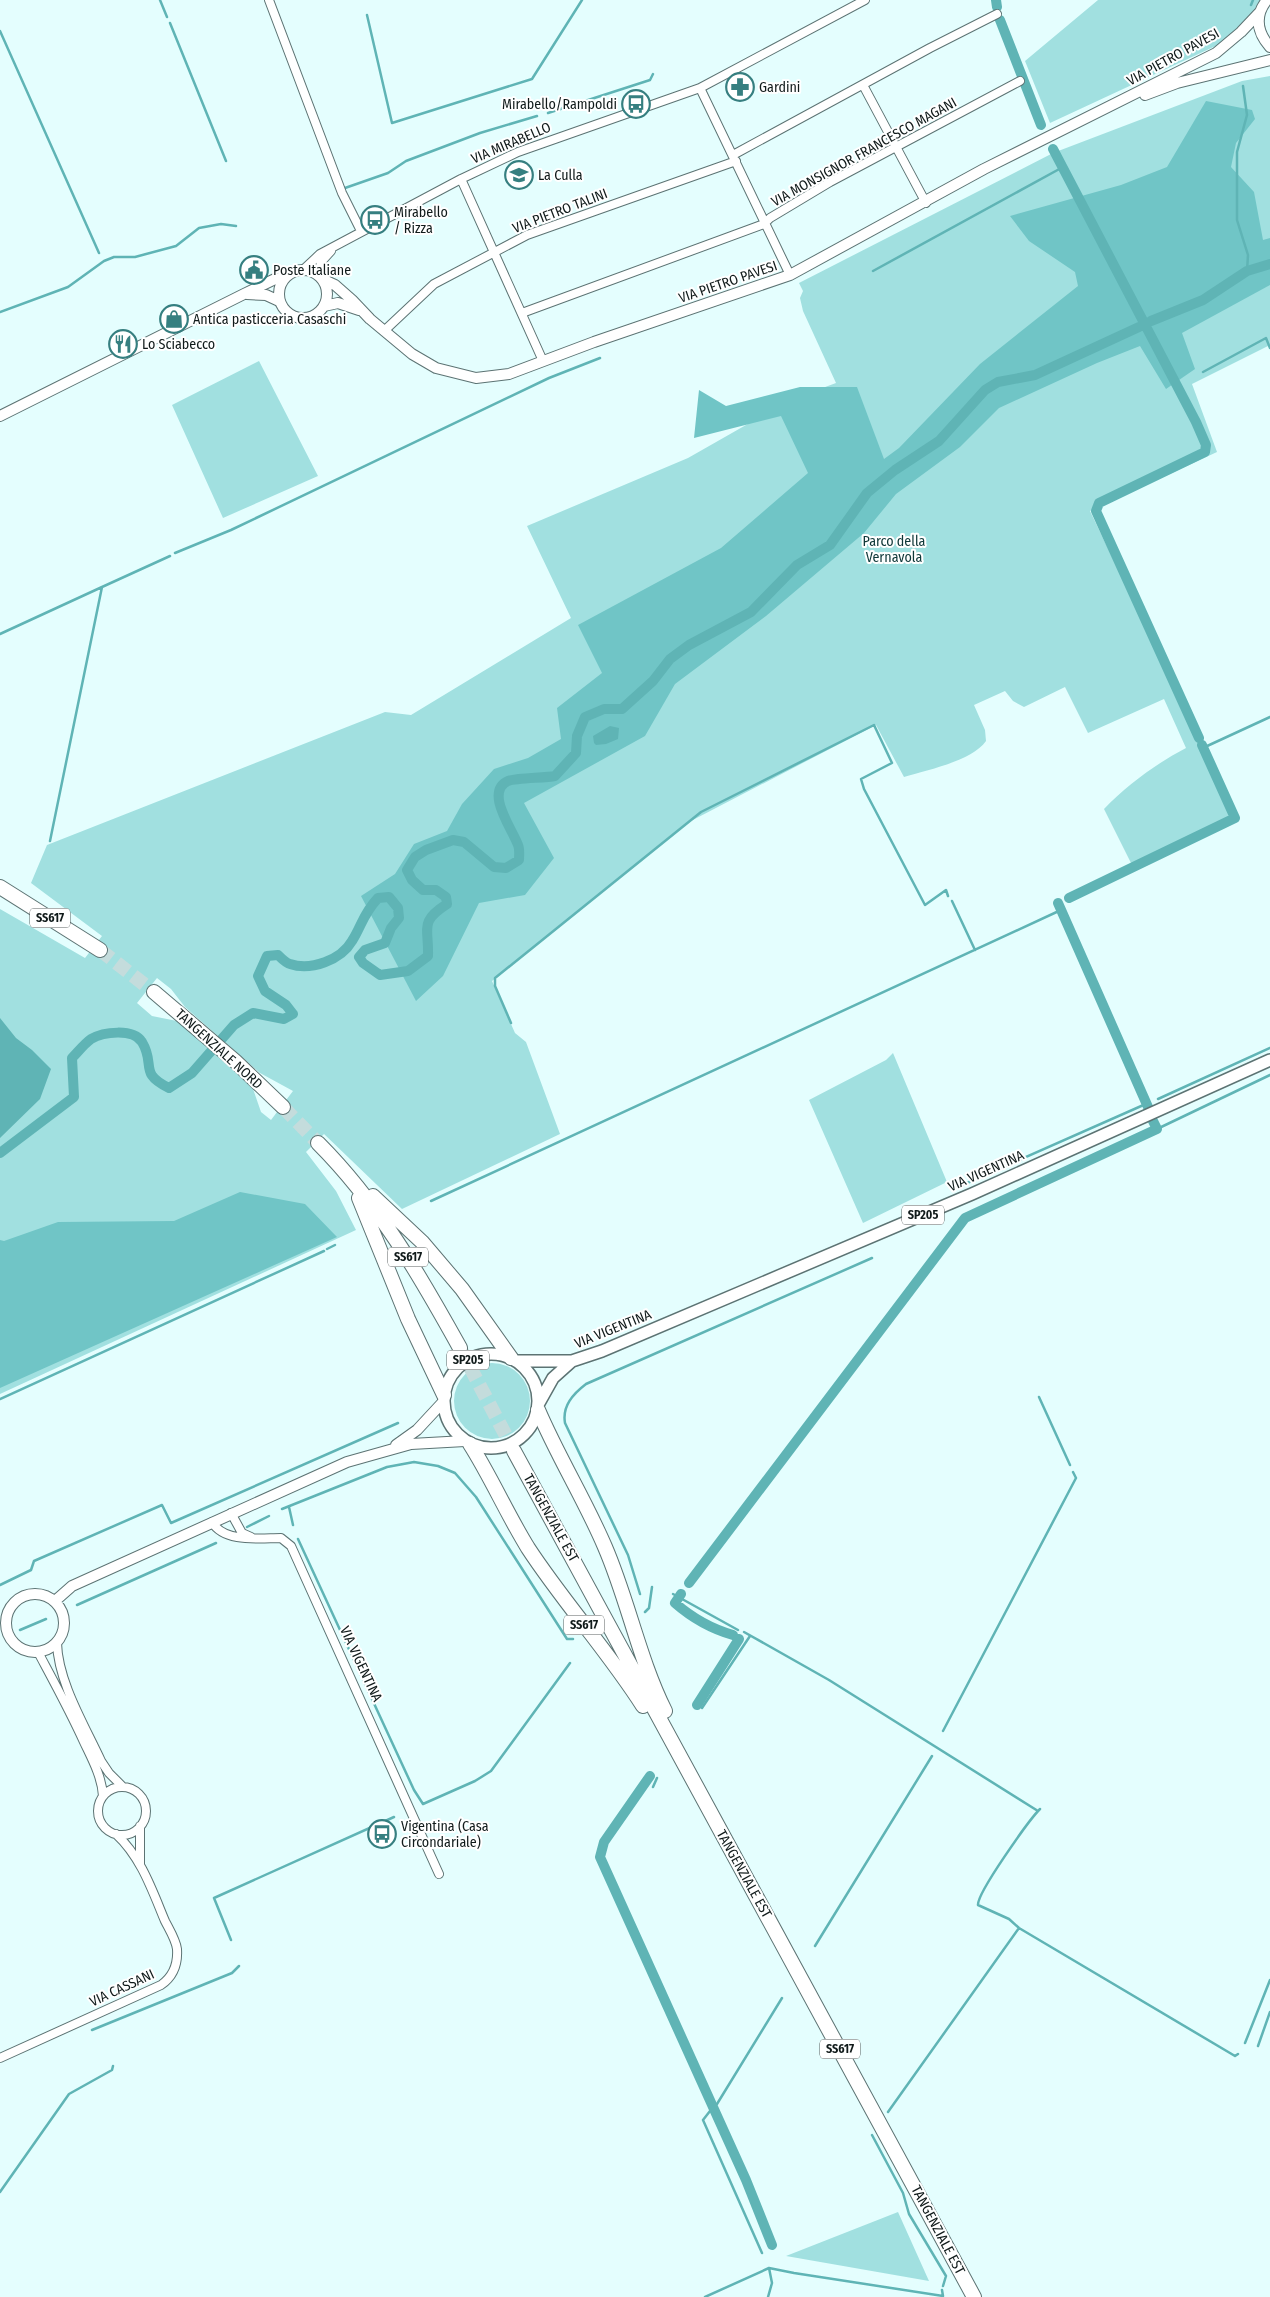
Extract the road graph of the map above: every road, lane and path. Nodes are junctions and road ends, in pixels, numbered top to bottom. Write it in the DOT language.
graph roads {
  1 [pos="269,0"];
  2 [pos="865,0"];
  3 [pos="1267,0"];
  4 [pos="1259,13"];
  5 [pos="997,14"];
  6 [pos="1270,47"];
  7 [pos="1270,60"];
  8 [pos="1020,81"];
  9 [pos="863,85"];
  10 [pos="700,88"];
  11 [pos="1093,115"];
  12 [pos="897,148"];
  13 [pos="735,158"];
  14 [pos="461,179"];
  15 [pos="926,202"];
  16 [pos="764,224"];
  17 [pos="361,231"];
  18 [pos="341,242"];
  19 [pos="494,252"];
  20 [pos="303,270"];
  21 [pos="790,275"];
  22 [pos="287,276"];
  23 [pos="320,277"];
  24 [pos="244,294"];
  25 [pos="279,301"];
  26 [pos="324,306"];
  27 [pos="364,312"];
  28 [pos="522,313"];
  29 [pos="384,330"];
  30 [pos="543,361"];
  31 [pos="0,416"];
  32 [pos="0,887"];
  33 [pos="100,950"];
  34 [pos="154,992"];
  35 [pos="1270,1060"];
  36 [pos="283,1107"];
  37 [pos="318,1143"];
  38 [pos="347,1172"];
  39 [pos="460,1348"];
  40 [pos="514,1359"];
  41 [pos="572,1361"];
  42 [pos="444,1399"];
  43 [pos="538,1406"];
  44 [pos="468,1443"];
  45 [pos="392,1448"];
  46 [pos="514,1451"];
  47 [pos="231,1513"];
  48 [pos="212,1522"];
  49 [pos="253,1538"];
  50 [pos="55,1601"];
  51 [pos="3,1622"];
  52 [pos="5,1637"];
  53 [pos="57,1643"];
  54 [pos="38,1652"];
  55 [pos="123,1787"];
  56 [pos="103,1796"];
  57 [pos="705,1801"];
  58 [pos="140,1826"];
  59 [pos="116,1834"];
  60 [pos="140,1865"];
  61 [pos="439,1874"];
  62 [pos="0,2058"];
  63 [pos="974,2297"];
  1 -- 17 [label="street"];
  2 -- 10 [label="street, VIA MIRABELLO"];
  3 -- 4 [label="street, VIA PIETRO PAVESI"];
  4 -- 6 [label="street"];
  4 -- 11 [label="street, VIA PIETRO PAVESI"];
  5 -- 9 [label="street, VIA PIETRO TALINI"];
  7 -- 11 [label="street, VIA PIETRO PAVESI"];
  8 -- 12 [label="street, VIA MONSIGNOR FRANCESCO MAGANI"];
  9 -- 12 [label="street"];
  9 -- 13 [label="street, VIA PIETRO TALINI"];
  10 -- 13 [label="street"];
  10 -- 14 [label="street, VIA MIRABELLO"];
  11 -- 15 [label="street, VIA PIETRO PAVESI"];
  12 -- 15 [label="street"];
  12 -- 16 [label="street, VIA MONSIGNOR FRANCESCO MAGANI"];
  13 -- 16 [label="street"];
  13 -- 19 [label="street, VIA PIETRO TALINI"];
  14 -- 17 [label="street, VIA MIRABELLO"];
  14 -- 19 [label="street"];
  15 -- 21 [label="street, VIA PIETRO PAVESI"];
  16 -- 21 [label="street"];
  16 -- 28 [label="street, VIA MONSIGNOR FRANCESCO MAGANI"];
  17 -- 18 [label="street, VIA MIRABELLO"];
  18 -- 20 [label="street, VIA MIRABELLO"];
  18 -- 23 [label="street, VIA MIRABELLO"];
  19 -- 28 [label="street"];
  19 -- 29 [label="street, VIA PIETRO TALINI"];
  20 -- 22 [label="street"];
  20 -- 23 [label="street"];
  21 -- 30 [label="street, VIA PIETRO PAVESI"];
  22 -- 24 [label="street"];
  22 -- 25 [label="street"];
  23 -- 26 [label="street"];
  23 -- 27 [label="street, VIA PIETRO PAVESI"];
  24 -- 25 [label="street"];
  24 -- 31 [label="street"];
  25 -- 26 [label="street"];
  26 -- 27 [label="street, VIA PIETRO PAVESI"];
  27 -- 29 [label="street, VIA PIETRO PAVESI"];
  28 -- 30 [label="street"];
  29 -- 30 [label="street, VIA PIETRO PAVESI"];
  32 -- 33 [label="highway, SS617"];
  34 -- 36 [label="highway, TANGENZIALE NORD"];
  35 -- 41 [label="main road, VIA VIGENTINA / SP205"];
  37 -- 38 [label="highway, SS617"];
  38 -- 39 [label="highway, SS617"];
  38 -- 40 [label="highway, SS617"];
  38 -- 42 [label="highway, SS617"];
  40 -- 41 [label="main road, VIA VIGENTINA / SP205"];
  40 -- 42 [label="main road, VIA VIGENTINA / SP205"];
  40 -- 43 [label="main road"];
  41 -- 43 [label="main road, VIA VIGENTINA / SP205"];
  42 -- 44 [label="main road"];
  42 -- 45 [label="street, VIA VIGENTINA"];
  43 -- 44 [label="main road, VIA VIGENTINA / SP205"];
  43 -- 57 [label="highway, SS617"];
  44 -- 45 [label="street, VIA VIGENTINA"];
  44 -- 57 [label="highway, SS617"];
  45 -- 47 [label="street, VIA VIGENTINA"];
  46 -- 57 [label="highway, TANGENZIALE EST / SS617"];
  47 -- 48 [label="street, VIA VIGENTINA"];
  47 -- 49 [label="street"];
  48 -- 49 [label="street, VIA VIGENTINA"];
  48 -- 50 [label="street, VIA VIGENTINA"];
  49 -- 61 [label="street, VIA VIGENTINA"];
  50 -- 51 [label="street"];
  50 -- 53 [label="street"];
  51 -- 52 [label="street"];
  52 -- 54 [label="street"];
  53 -- 54 [label="street"];
  53 -- 55 [label="street, VIA CASSANI"];
  54 -- 56 [label="street, VIA CASSANI"];
  55 -- 56 [label="street"];
  55 -- 58 [label="street, VIA CASSANI"];
  56 -- 59 [label="street, VIA CASSANI"];
  57 -- 63 [label="highway, TANGENZIALE EST / SS617"];
  58 -- 59 [label="street"];
  58 -- 60 [label="street, VIA CASSANI"];
  59 -- 60 [label="street, VIA CASSANI"];
  60 -- 62 [label="street, VIA CASSANI"];
}
